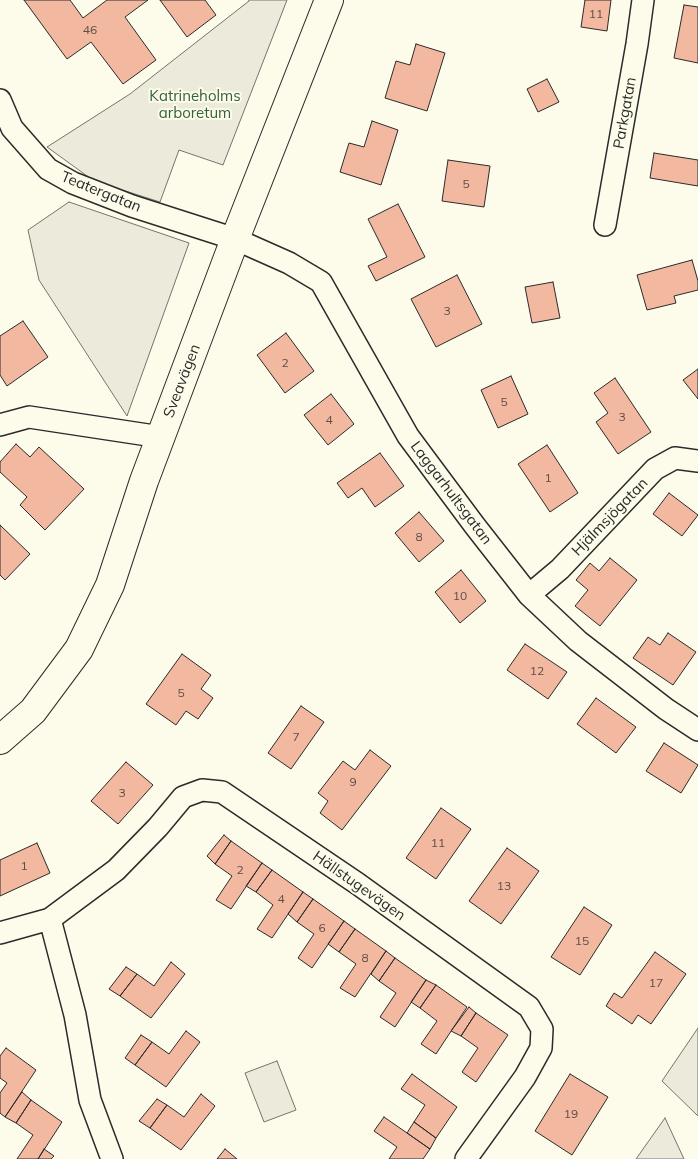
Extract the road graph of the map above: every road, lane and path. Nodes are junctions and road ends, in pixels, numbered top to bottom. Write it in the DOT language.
graph roads {
  1 [pos="329,0"];
  2 [pos="643,0"];
  3 [pos="0,100"];
  4 [pos="604,225"];
  5 [pos="235,239"];
  6 [pos="0,425"];
  7 [pos="161,437"];
  8 [pos="698,461"];
  9 [pos="529,595"];
  10 [pos="698,730"];
  11 [pos="0,740"];
  12 [pos="50,919"];
  13 [pos="0,933"];
  14 [pos="112,1159"];
  15 [pos="466,1159"];
  1 -- 5 [label="street, Sveavägen"];
  2 -- 4 [label="street, Parkgatan"];
  3 -- 5 [label="street, Teatergatan"];
  5 -- 7 [label="street, Sveavägen"];
  5 -- 9 [label="street, Laggarhultsgatan"];
  6 -- 7 [label="street"];
  7 -- 11 [label="street, Sveavägen"];
  8 -- 9 [label="street, Hjälmsjögatan"];
  9 -- 10 [label="street, Laggarhultsgatan"];
  12 -- 13 [label="street, Hällstugevägen"];
  12 -- 14 [label="street"];
  12 -- 15 [label="street, Hällstugevägen"];
}
